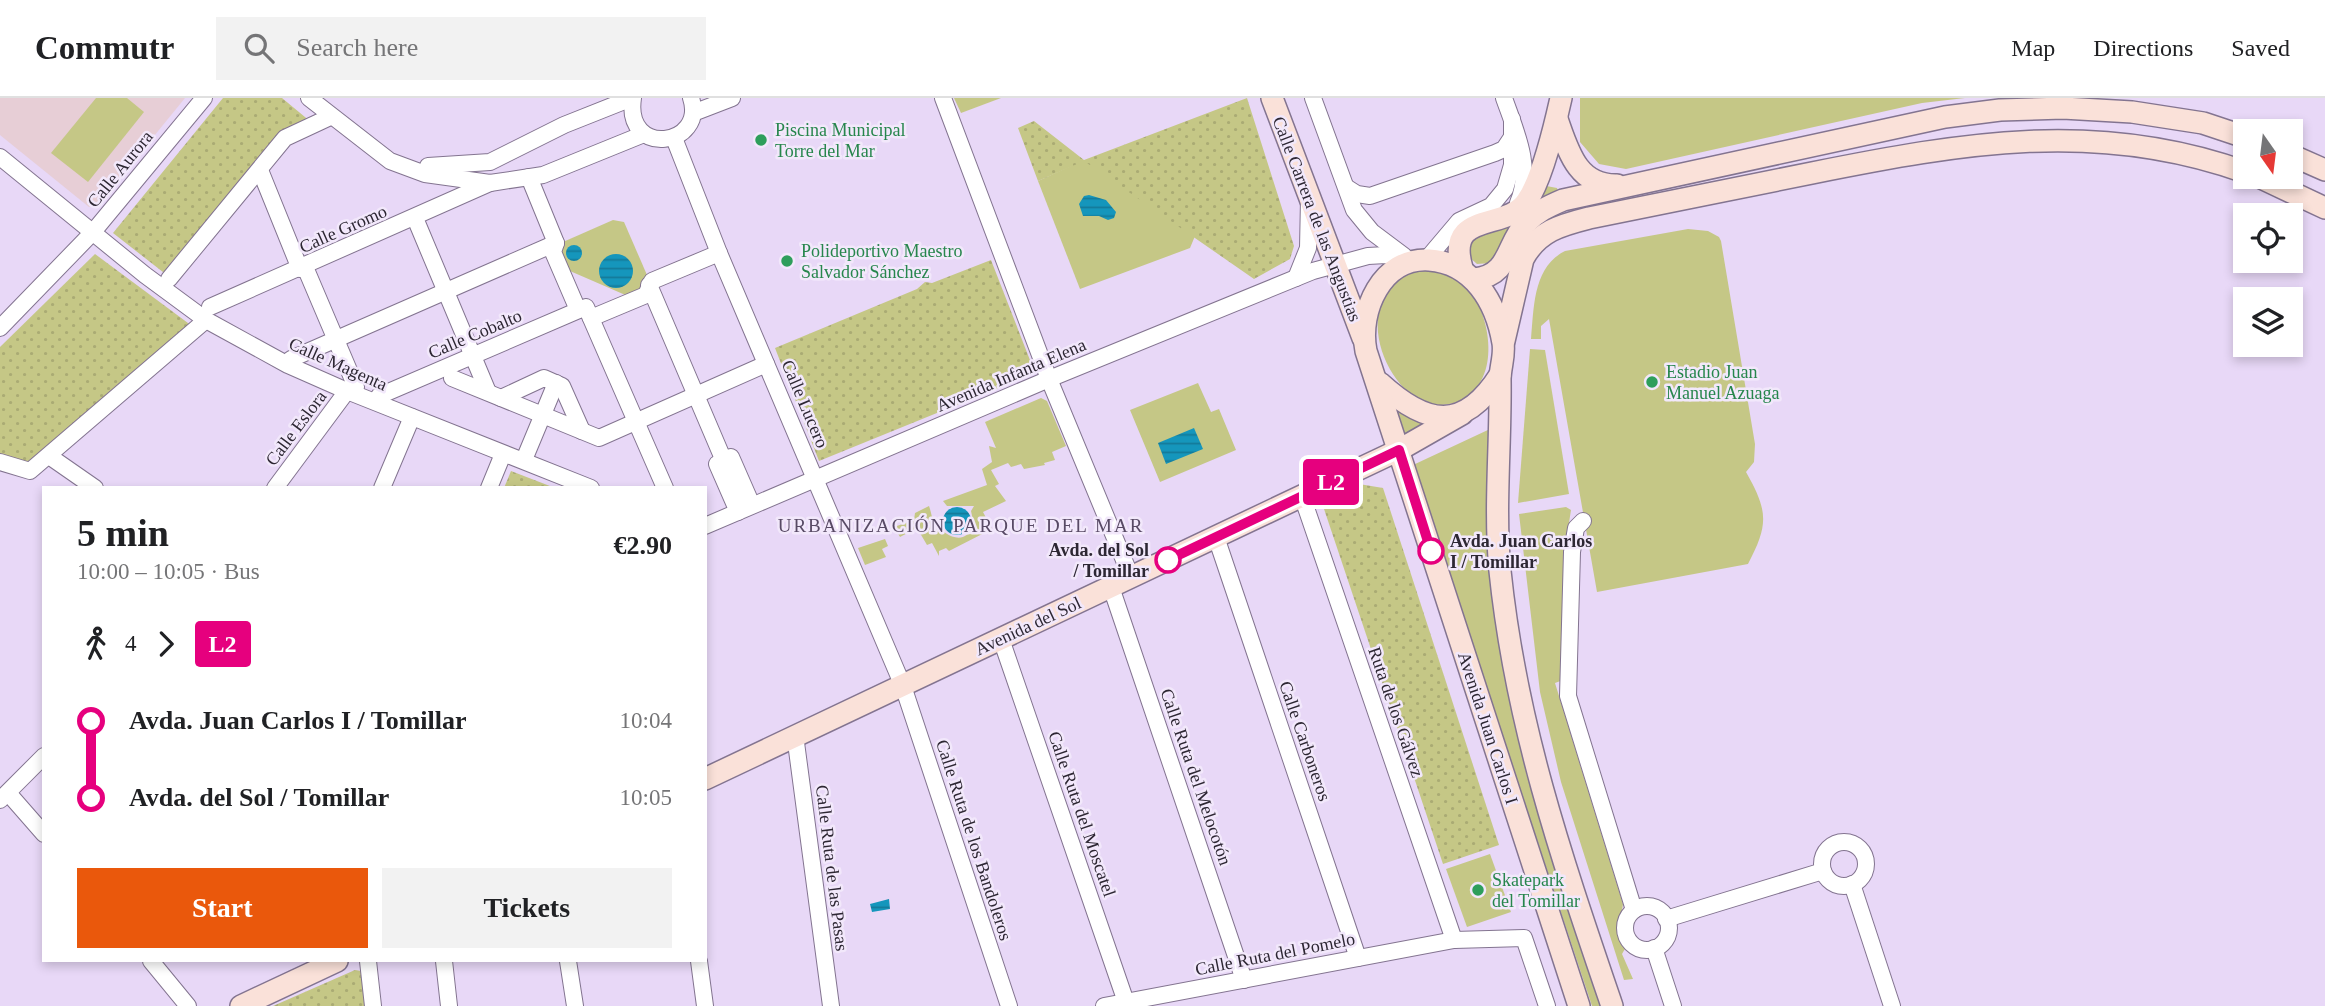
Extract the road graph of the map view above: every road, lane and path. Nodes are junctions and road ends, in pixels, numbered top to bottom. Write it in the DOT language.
graph roads {
  1 [pos="204,98"];
  2 [pos="309,98"];
  3 [pos="633,98"];
  4 [pos="732,98"];
  5 [pos="943,98"];
  6 [pos="1272,98"];
  7 [pos="1312,98"];
  8 [pos="1504,98"];
  9 [pos="1561,98"];
  10 [pos="692,106"];
  11 [pos="330,117"];
  12 [pos="1512,119"];
  13 [pos="1557,119"];
  14 [pos="2233,133"];
  15 [pos="644,134"];
  16 [pos="674,138"];
  17 [pos="1512,138"];
  18 [pos="366,145"];
  19 [pos="0,157"];
  20 [pos="2303,160"];
  21 [pos="2233,168"];
  22 [pos="260,170"];
  23 [pos="2325,170"];
  24 [pos="529,177"];
  25 [pos="490,183"];
  26 [pos="1637,184"];
  27 [pos="1346,187"];
  28 [pos="2285,189"];
  29 [pos="1309,198"];
  30 [pos="2325,208"];
  31 [pos="1515,210"];
  32 [pos="415,218"];
  33 [pos="93,233"];
  34 [pos="556,243"];
  35 [pos="719,253"];
  36 [pos="1419,260"];
  37 [pos="1334,264"];
  38 [pos="302,268"];
  39 [pos="1469,274"];
  40 [pos="1296,278"];
  41 [pos="169,279"];
  42 [pos="649,285"];
  43 [pos="446,292"];
  44 [pos="585,312"];
  45 [pos="208,314"];
  46 [pos="0,328"];
  47 [pos="335,340"];
  48 [pos="1364,340"];
  49 [pos="1503,344"];
  50 [pos="472,356"];
  51 [pos="291,359"];
  52 [pos="766,364"];
  53 [pos="1500,375"];
  54 [pos="452,378"];
  55 [pos="1049,379"];
  56 [pos="1378,381"];
  57 [pos="556,383"];
  58 [pos="351,389"];
  59 [pos="494,395"];
  60 [pos="379,396"];
  61 [pos="696,396"];
  62 [pos="1462,414"];
  63 [pos="542,415"];
  64 [pos="412,417"];
  65 [pos="634,422"];
  66 [pos="582,431"];
  67 [pos="1399,450"];
  68 [pos="503,454"];
  69 [pos="526,455"];
  70 [pos="49,456"];
  71 [pos="0,462"];
  72 [pos="816,478"];
  73 [pos="92,486"];
  74 [pos="277,486"];
  75 [pos="383,486"];
  76 [pos="490,486"];
  77 [pos="586,486"];
  78 [pos="664,486"];
  79 [pos="1302,496"];
  80 [pos="745,508"];
  81 [pos="1583,521"];
  82 [pos="707,525"];
  83 [pos="1216,537"];
  84 [pos="1131,577"];
  85 [pos="1111,587"];
  86 [pos="1001,639"];
  87 [pos="903,686"];
  88 [pos="795,735"];
  89 [pos="42,758"];
  90 [pos="707,778"];
  91 [pos="4,797"];
  92 [pos="42,832"];
  93 [pos="1824,871"];
  94 [pos="1852,884"];
  95 [pos="1634,910"];
  96 [pos="1667,919"];
  97 [pos="1454,940"];
  98 [pos="1654,948"];
  99 [pos="1358,958"];
  100 [pos="152,962"];
  101 [pos="335,962"];
  102 [pos="368,962"];
  103 [pos="443,962"];
  104 [pos="568,962"];
  105 [pos="699,962"];
  106 [pos="1244,980"];
  107 [pos="1126,1002"];
  108 [pos="188,1006"];
  109 [pos="241,1006"];
  110 [pos="373,1006"];
  111 [pos="449,1006"];
  112 [pos="575,1006"];
  113 [pos="705,1006"];
  114 [pos="831,1006"];
  115 [pos="1009,1006"];
  116 [pos="1104,1006"];
  117 [pos="1547,1006"];
  118 [pos="1579,1006"];
  119 [pos="1612,1006"];
  120 [pos="1674,1006"];
  121 [pos="1892,1006"];
  1 -- 33 [label="street, Calle Aurora"];
  2 -- 11 [label="street"];
  3 -- 15 [label="street"];
  3 -- 18 [label="street"];
  4 -- 10 [label="street"];
  5 -- 55 [label="street"];
  6 -- 29 [label="main road, Calle Carrera de las Angustias"];
  7 -- 27 [label="street"];
  8 -- 12 [label="street"];
  9 -- 13 [label="main road"];
  10 -- 16 [label="street"];
  11 -- 18 [label="street"];
  11 -- 22 [label="street"];
  12 -- 17 [label="street"];
  12 -- 31 [label="street"];
  13 -- 26 [label="main road"];
  13 -- 31 [label="main road"];
  14 -- 26 [label="main road"];
  15 -- 16 [label="street"];
  15 -- 24 [label="street"];
  16 -- 35 [label="street, Calle Lucero"];
  17 -- 27 [label="street"];
  17 -- 36 [label="street"];
  18 -- 25 [label="street"];
  19 -- 33 [label="street, Calle Magenta"];
  20 -- 23 [label="main road"];
  21 -- 49 [label="main road"];
  22 -- 38 [label="street"];
  22 -- 41 [label="street"];
  24 -- 25 [label="street"];
  24 -- 34 [label="street"];
  25 -- 32 [label="street, Calle Gromo"];
  26 -- 39 [label="main road"];
  27 -- 36 [label="street"];
  28 -- 30 [label="main road"];
  29 -- 37 [label="main road, Calle Carrera de las Angustias"];
  29 -- 40 [label="street"];
  31 -- 39 [label="main road"];
  32 -- 38 [label="street, Calle Gromo"];
  32 -- 43 [label="street"];
  33 -- 45 [label="street, Calle Magenta"];
  33 -- 46 [label="street, Calle Aurora"];
  34 -- 43 [label="street"];
  34 -- 44 [label="street"];
  35 -- 42 [label="street"];
  35 -- 52 [label="street, Calle Lucero"];
  36 -- 37 [label="street, Avenida Infanta Elena"];
  36 -- 39 [label="main road"];
  36 -- 48 [label="main road"];
  37 -- 40 [label="street, Avenida Infanta Elena"];
  37 -- 48 [label="main road, Calle Carrera de las Angustias"];
  38 -- 45 [label="street, Calle Gromo"];
  38 -- 47 [label="street"];
  39 -- 49 [label="main road"];
  40 -- 55 [label="street, Avenida Infanta Elena"];
  42 -- 44 [label="street, Calle Cobalto"];
  42 -- 61 [label="street"];
  43 -- 47 [label="street"];
  43 -- 50 [label="street"];
  44 -- 50 [label="street, Calle Cobalto"];
  44 -- 65 [label="street"];
  45 -- 58 [label="street, Calle Magenta"];
  45 -- 70 [label="street, Calle Gromo"];
  47 -- 51 [label="street"];
  47 -- 58 [label="street"];
  48 -- 56 [label="main road"];
  49 -- 53 [label="main road"];
  50 -- 59 [label="street"];
  50 -- 60 [label="street, Calle Cobalto"];
  52 -- 61 [label="street"];
  52 -- 72 [label="street, Calle Lucero"];
  53 -- 62 [label="main road"];
  53 -- 119 [label="main road"];
  54 -- 59 [label="street"];
  55 -- 72 [label="street, Avenida Infanta Elena"];
  55 -- 84 [label="street"];
  56 -- 62 [label="main road"];
  56 -- 67 [label="main road, Avenida Juan Carlos I"];
  57 -- 59 [label="street"];
  57 -- 63 [label="street"];
  57 -- 66 [label="street"];
  58 -- 64 [label="street, Calle Magenta"];
  58 -- 74 [label="street, Calle Eslora"];
  59 -- 63 [label="street"];
  61 -- 65 [label="street"];
  61 -- 80 [label="street"];
  62 -- 67 [label="main road, Avenida del Sol"];
  63 -- 66 [label="street"];
  63 -- 69 [label="street"];
  64 -- 68 [label="street, Calle Magenta"];
  64 -- 75 [label="street"];
  65 -- 66 [label="street"];
  65 -- 78 [label="street"];
  67 -- 79 [label="main road, Avenida del Sol"];
  67 -- 118 [label="main road, Avenida Juan Carlos I"];
  68 -- 76 [label="street"];
  68 -- 77 [label="street, Calle Magenta"];
  70 -- 71 [label="street, Calle Gromo"];
  70 -- 73 [label="street"];
  72 -- 80 [label="street, Avenida Infanta Elena"];
  72 -- 87 [label="street, Calle Lucero"];
  79 -- 83 [label="main road, Avenida del Sol"];
  79 -- 97 [label="street, Ruta de los Gálvez"];
  80 -- 82 [label="street, Avenida Infanta Elena"];
  81 -- 95 [label="street"];
  83 -- 84 [label="main road, Avenida del Sol"];
  83 -- 99 [label="street, Calle Carboneros"];
  84 -- 85 [label="main road, Avenida del Sol"];
  85 -- 86 [label="main road, Avenida del Sol"];
  85 -- 106 [label="street, Calle Ruta del Melocotón"];
  86 -- 87 [label="main road, Avenida del Sol"];
  86 -- 107 [label="street, Calle Ruta del Moscatel"];
  87 -- 88 [label="main road, Avenida del Sol"];
  87 -- 115 [label="street, Calle Ruta de los Bandoleros"];
  88 -- 90 [label="main road, Avenida del Sol"];
  88 -- 114 [label="street, Calle Ruta de las Pasas"];
  89 -- 91 [label="street"];
  91 -- 92 [label="street"];
  93 -- 94 [label="street"];
  93 -- 94 [label="street"];
  93 -- 96 [label="street"];
  94 -- 121 [label="street"];
  95 -- 96 [label="street"];
  95 -- 98 [label="street"];
  96 -- 98 [label="street"];
  97 -- 99 [label="street, Calle Ruta del Pomelo"];
  97 -- 117 [label="street, Calle Ruta del Pomelo"];
  98 -- 120 [label="street"];
  99 -- 106 [label="street, Calle Ruta del Pomelo"];
  100 -- 108 [label="street"];
  101 -- 109 [label="main road"];
  102 -- 110 [label="street"];
  103 -- 111 [label="street"];
  104 -- 112 [label="street"];
  105 -- 113 [label="street"];
  106 -- 107 [label="street, Calle Ruta del Pomelo"];
  107 -- 116 [label="street, Calle Ruta del Pomelo"];
}
